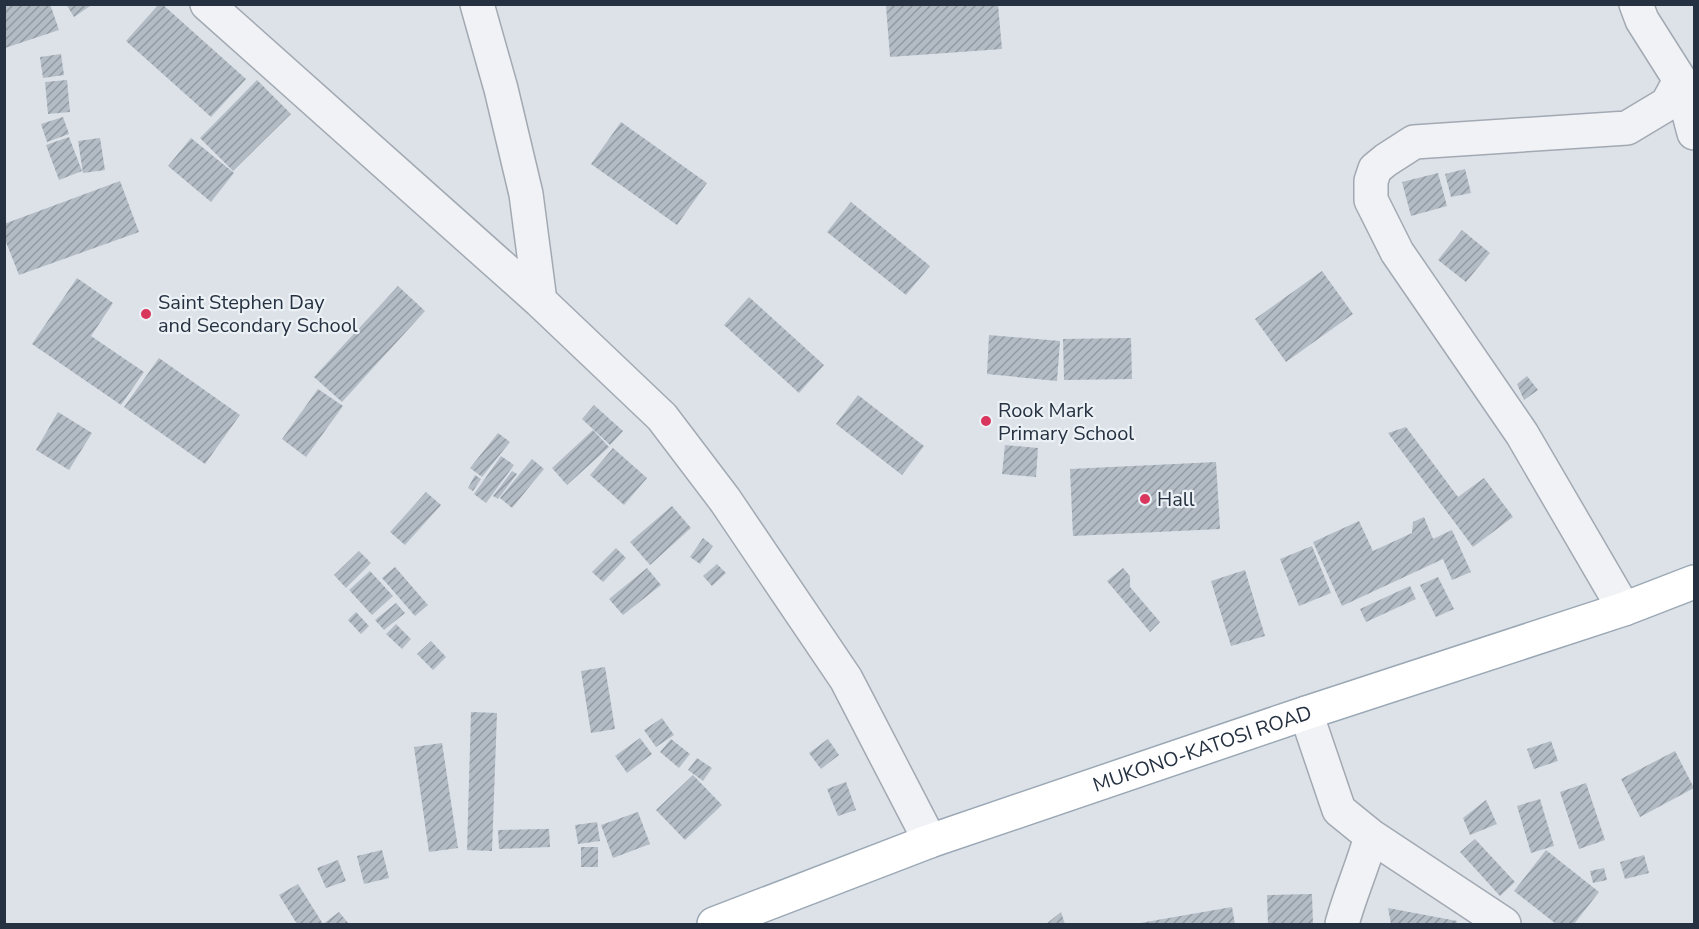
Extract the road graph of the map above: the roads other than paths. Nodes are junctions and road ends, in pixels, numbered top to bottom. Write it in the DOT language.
graph roads {
  1 [pos="207,4"];
  2 [pos="477,4"];
  3 [pos="1636,4"];
  4 [pos="1680,80"];
  5 [pos="1695,134"];
  6 [pos="540,301"];
  7 [pos="1695,582"];
  8 [pos="1624,609"];
  9 [pos="1306,713"];
  10 [pos="1371,836"];
  11 [pos="930,841"];
  12 [pos="714,924"];
  13 [pos="1342,924"];
  14 [pos="1504,924"];
  1 -- 6 [label="street"];
  2 -- 6 [label="street"];
  3 -- 4 [label="street"];
  4 -- 5 [label="street"];
  4 -- 8 [label="street"];
  6 -- 11 [label="street"];
  7 -- 8 [label="main road, MUKONO-KATOSI ROAD"];
  8 -- 9 [label="main road, MUKONO-KATOSI ROAD"];
  9 -- 10 [label="street"];
  9 -- 11 [label="main road, MUKONO-KATOSI ROAD"];
  10 -- 13 [label="street"];
  10 -- 14 [label="street"];
  11 -- 12 [label="main road, MUKONO-KATOSI ROAD"];
}
